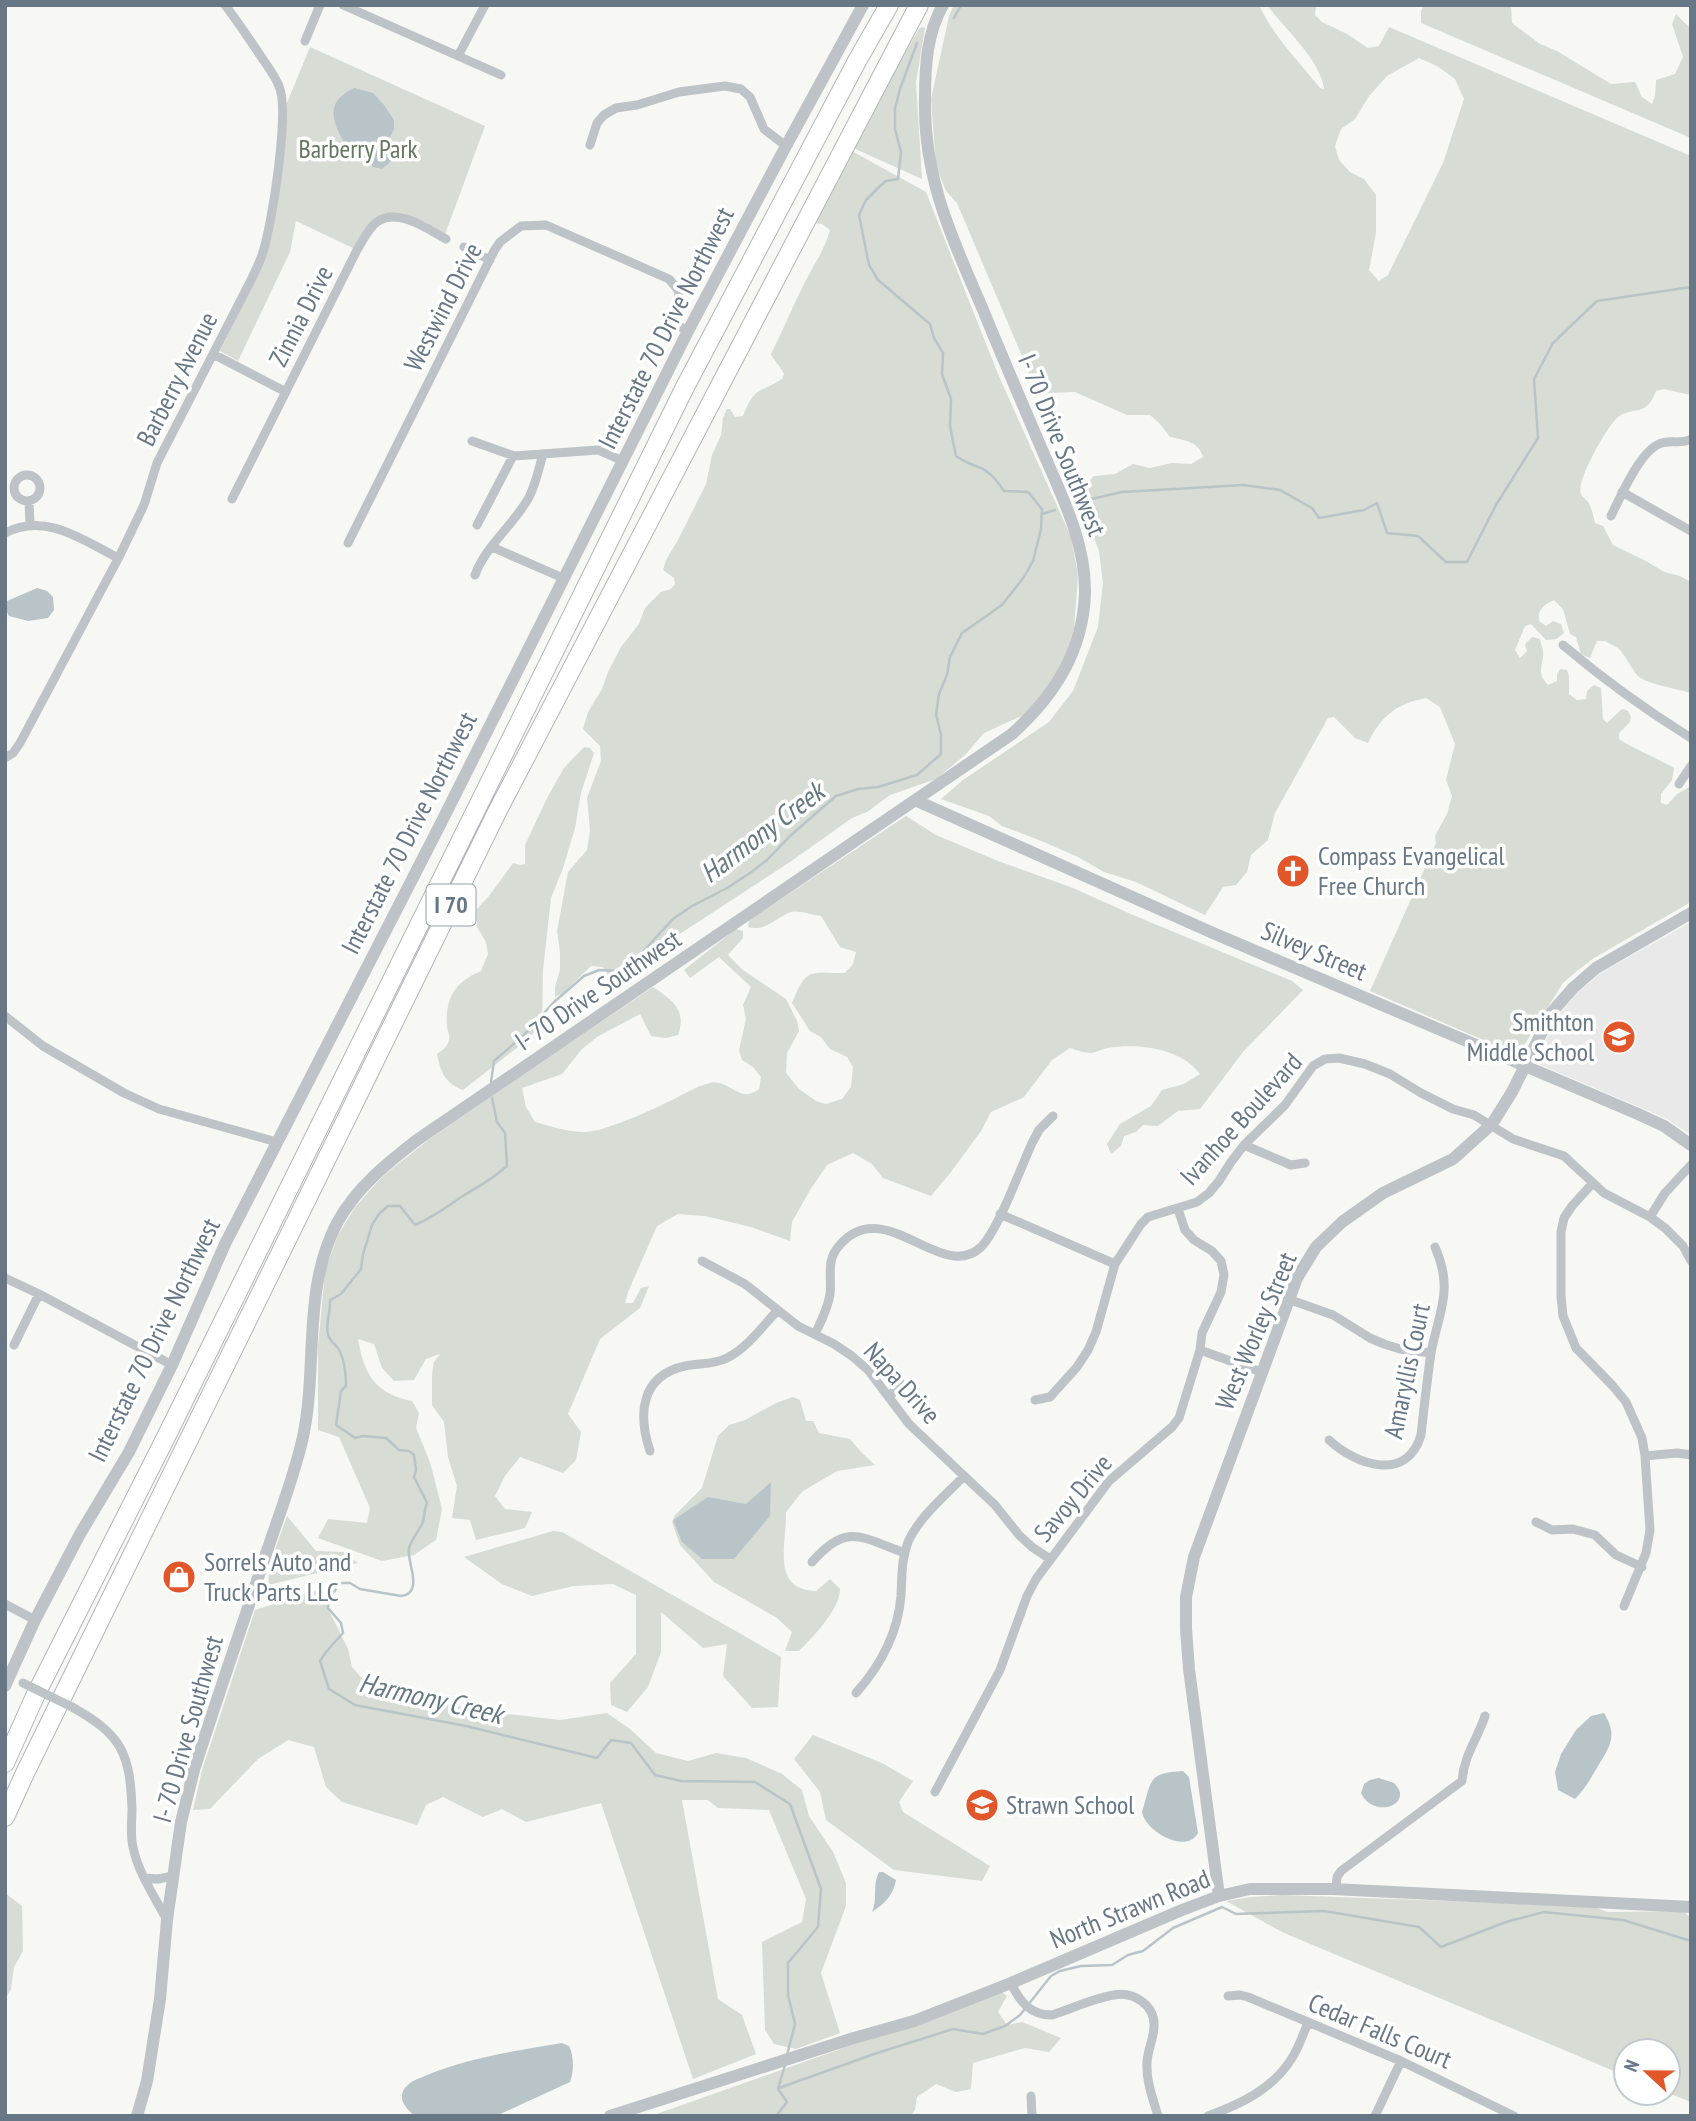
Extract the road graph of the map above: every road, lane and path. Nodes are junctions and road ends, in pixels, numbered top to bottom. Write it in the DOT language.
graph roads {
  1 [pos="225,5"];
  2 [pos="320,5"];
  3 [pos="343,5"];
  4 [pos="485,5"];
  5 [pos="889,5"];
  6 [pos="919,5"];
  7 [pos="943,5"];
  8 [pos="858,7"];
  9 [pos="305,41"];
  10 [pos="458,56"];
  11 [pos="501,75"];
  12 [pos="590,145"];
  13 [pos="786,146"];
  14 [pos="446,239"];
  15 [pos="464,247"];
  16 [pos="490,260"];
  17 [pos="688,331"];
  18 [pos="213,354"];
  19 [pos="286,392"];
  20 [pos="1691,439"];
  21 [pos="472,441"];
  22 [pos="543,454"];
  23 [pos="513,456"];
  24 [pos="623,461"];
  25 [pos="1622,492"];
  26 [pos="232,499"];
  27 [pos="29,501"];
  28 [pos="1611,516"];
  29 [pos="30,525"];
  30 [pos="477,525"];
  31 [pos="1691,531"];
  32 [pos="5,533"];
  33 [pos="348,543"];
  34 [pos="492,547"];
  35 [pos="118,558"];
  36 [pos="475,575"];
  37 [pos="564,578"];
  38 [pos="1563,645"];
  39 [pos="1691,738"];
  40 [pos="5,758"];
  41 [pos="1691,766"];
  42 [pos="1679,784"];
  43 [pos="917,800"];
  44 [pos="1691,913"];
  45 [pos="5,1016"];
  46 [pos="1525,1066"];
  47 [pos="1053,1116"];
  48 [pos="1492,1124"];
  49 [pos="276,1142"];
  50 [pos="1244,1145"];
  51 [pos="1691,1145"];
  52 [pos="1305,1163"];
  53 [pos="1691,1165"];
  54 [pos="1592,1184"];
  55 [pos="1178,1209"];
  56 [pos="1000,1214"];
  57 [pos="1650,1217"];
  58 [pos="1435,1247"];
  59 [pos="702,1261"];
  60 [pos="1691,1261"];
  61 [pos="1115,1264"];
  62 [pos="5,1278"];
  63 [pos="39,1294"];
  64 [pos="1288,1299"];
  65 [pos="777,1311"];
  66 [pos="815,1334"];
  67 [pos="14,1345"];
  68 [pos="1200,1350"];
  69 [pos="1431,1353"];
  70 [pos="172,1365"];
  71 [pos="1261,1372"];
  72 [pos="872,1375"];
  73 [pos="889,1397"];
  74 [pos="1035,1400"];
  75 [pos="1329,1440"];
  76 [pos="650,1451"];
  77 [pos="1691,1455"];
  78 [pos="1645,1456"];
  79 [pos="964,1476"];
  80 [pos="1536,1522"];
  81 [pos="905,1553"];
  82 [pos="1049,1559"];
  83 [pos="812,1562"];
  84 [pos="1642,1567"];
  85 [pos="5,1604"];
  86 [pos="1624,1606"];
  87 [pos="35,1620"];
  88 [pos="8,1681"];
  89 [pos="856,1693"];
  90 [pos="1485,1716"];
  91 [pos="5,1763"];
  92 [pos="935,1793"];
  93 [pos="5,1816"];
  94 [pos="173,1876"];
  95 [pos="145,1878"];
  96 [pos="1336,1889"];
  97 [pos="1219,1896"];
  98 [pos="1691,1907"];
  99 [pos="167,1920"];
  100 [pos="1012,1983"];
  101 [pos="1228,1996"];
  102 [pos="1308,2023"];
  103 [pos="1401,2061"];
  104 [pos="1031,2096"];
  105 [pos="137,2116"];
  106 [pos="610,2116"];
  107 [pos="1032,2116"];
  108 [pos="1158,2116"];
  109 [pos="1208,2116"];
  110 [pos="1376,2116"];
  111 [pos="1514,2116"];
  1 -- 18 [label="street, Barberry Avenue"];
  2 -- 9 [label="street"];
  3 -- 10 [label="street"];
  4 -- 10 [label="street"];
  5 -- 91 [label="highway, I 70"];
  6 -- 93 [label="highway, I 70"];
  7 -- 43 [label="street, I- 70 Drive Southwest"];
  8 -- 13 [label="street, Interstate 70 Drive Northwest"];
  10 -- 11 [label="street"];
  12 -- 13 [label="street"];
  13 -- 17 [label="street, Interstate 70 Drive Northwest"];
  14 -- 19 [label="street, Zinnia Drive"];
  15 -- 16 [label="street"];
  16 -- 17 [label="street, Westwind Drive"];
  16 -- 33 [label="street, Westwind Drive"];
  17 -- 24 [label="street, Interstate 70 Drive Northwest"];
  18 -- 19 [label="street"];
  18 -- 35 [label="street, Barberry Avenue"];
  19 -- 26 [label="street, Zinnia Drive"];
  20 -- 25 [label="street"];
  21 -- 23 [label="street"];
  22 -- 23 [label="street"];
  22 -- 24 [label="street"];
  22 -- 34 [label="street"];
  23 -- 30 [label="street"];
  24 -- 37 [label="street, Interstate 70 Drive Northwest"];
  25 -- 28 [label="street"];
  25 -- 31 [label="street"];
  27 -- 29 [label="street"];
  29 -- 32 [label="street"];
  29 -- 35 [label="street"];
  34 -- 36 [label="street"];
  34 -- 37 [label="street"];
  35 -- 40 [label="street, Barberry Avenue"];
  37 -- 49 [label="street, Interstate 70 Drive Northwest"];
  38 -- 39 [label="street"];
  41 -- 42 [label="street"];
  43 -- 46 [label="street, Silvey Street"];
  43 -- 94 [label="street, I- 70 Drive Southwest"];
  44 -- 46 [label="street, West Worley Street"];
  45 -- 49 [label="street"];
  46 -- 48 [label="street, West Worley Street"];
  46 -- 51 [label="street, Silvey Street"];
  47 -- 56 [label="street"];
  48 -- 50 [label="street, Ivanhoe Boulevard"];
  48 -- 54 [label="street"];
  48 -- 64 [label="street, West Worley Street"];
  49 -- 70 [label="street, Interstate 70 Drive Northwest"];
  50 -- 52 [label="street"];
  50 -- 55 [label="street, Ivanhoe Boulevard"];
  53 -- 57 [label="street"];
  54 -- 57 [label="street"];
  54 -- 78 [label="street"];
  55 -- 61 [label="street, Ivanhoe Boulevard"];
  55 -- 68 [label="street, Savoy Drive"];
  56 -- 61 [label="street"];
  56 -- 66 [label="street"];
  57 -- 60 [label="street"];
  58 -- 69 [label="street, Amaryllis Court"];
  59 -- 65 [label="street, Napa Drive"];
  61 -- 74 [label="street, Ivanhoe Boulevard"];
  62 -- 63 [label="street"];
  63 -- 67 [label="street"];
  63 -- 70 [label="street"];
  64 -- 69 [label="street"];
  64 -- 71 [label="street, West Worley Street"];
  65 -- 66 [label="street, Napa Drive"];
  65 -- 76 [label="street"];
  66 -- 72 [label="street, Napa Drive"];
  68 -- 71 [label="street"];
  68 -- 82 [label="street, Savoy Drive"];
  69 -- 75 [label="street, Amaryllis Court"];
  70 -- 87 [label="street, Interstate 70 Drive Northwest"];
  71 -- 97 [label="street, West Worley Street"];
  72 -- 73 [label="street, Napa Drive"];
  72 -- 73 [label="street"];
  73 -- 79 [label="street, Napa Drive"];
  77 -- 78 [label="street"];
  78 -- 84 [label="street"];
  79 -- 81 [label="street"];
  79 -- 82 [label="street, Napa Drive"];
  80 -- 84 [label="street"];
  81 -- 83 [label="street"];
  81 -- 89 [label="street"];
  82 -- 92 [label="street, Savoy Drive"];
  84 -- 86 [label="street"];
  85 -- 87 [label="street"];
  87 -- 88 [label="street, Interstate 70 Drive Northwest"];
  88 -- 95 [label="street, bridge"];
  90 -- 96 [label="street"];
  94 -- 95 [label="street"];
  94 -- 99 [label="street, I- 70 Drive Southwest"];
  95 -- 99 [label="street"];
  96 -- 97 [label="street, North Strawn Road"];
  96 -- 98 [label="street, North Strawn Road"];
  97 -- 100 [label="street, North Strawn Road"];
  99 -- 105 [label="street, I- 70 Drive Southwest"];
  100 -- 106 [label="street, North Strawn Road"];
  100 -- 108 [label="street"];
  101 -- 102 [label="street, Cedar Falls Court"];
  102 -- 103 [label="street, Cedar Falls Court"];
  102 -- 109 [label="street"];
  103 -- 110 [label="street"];
  103 -- 111 [label="street, Cedar Falls Court"];
  104 -- 107 [label="street"];
}
